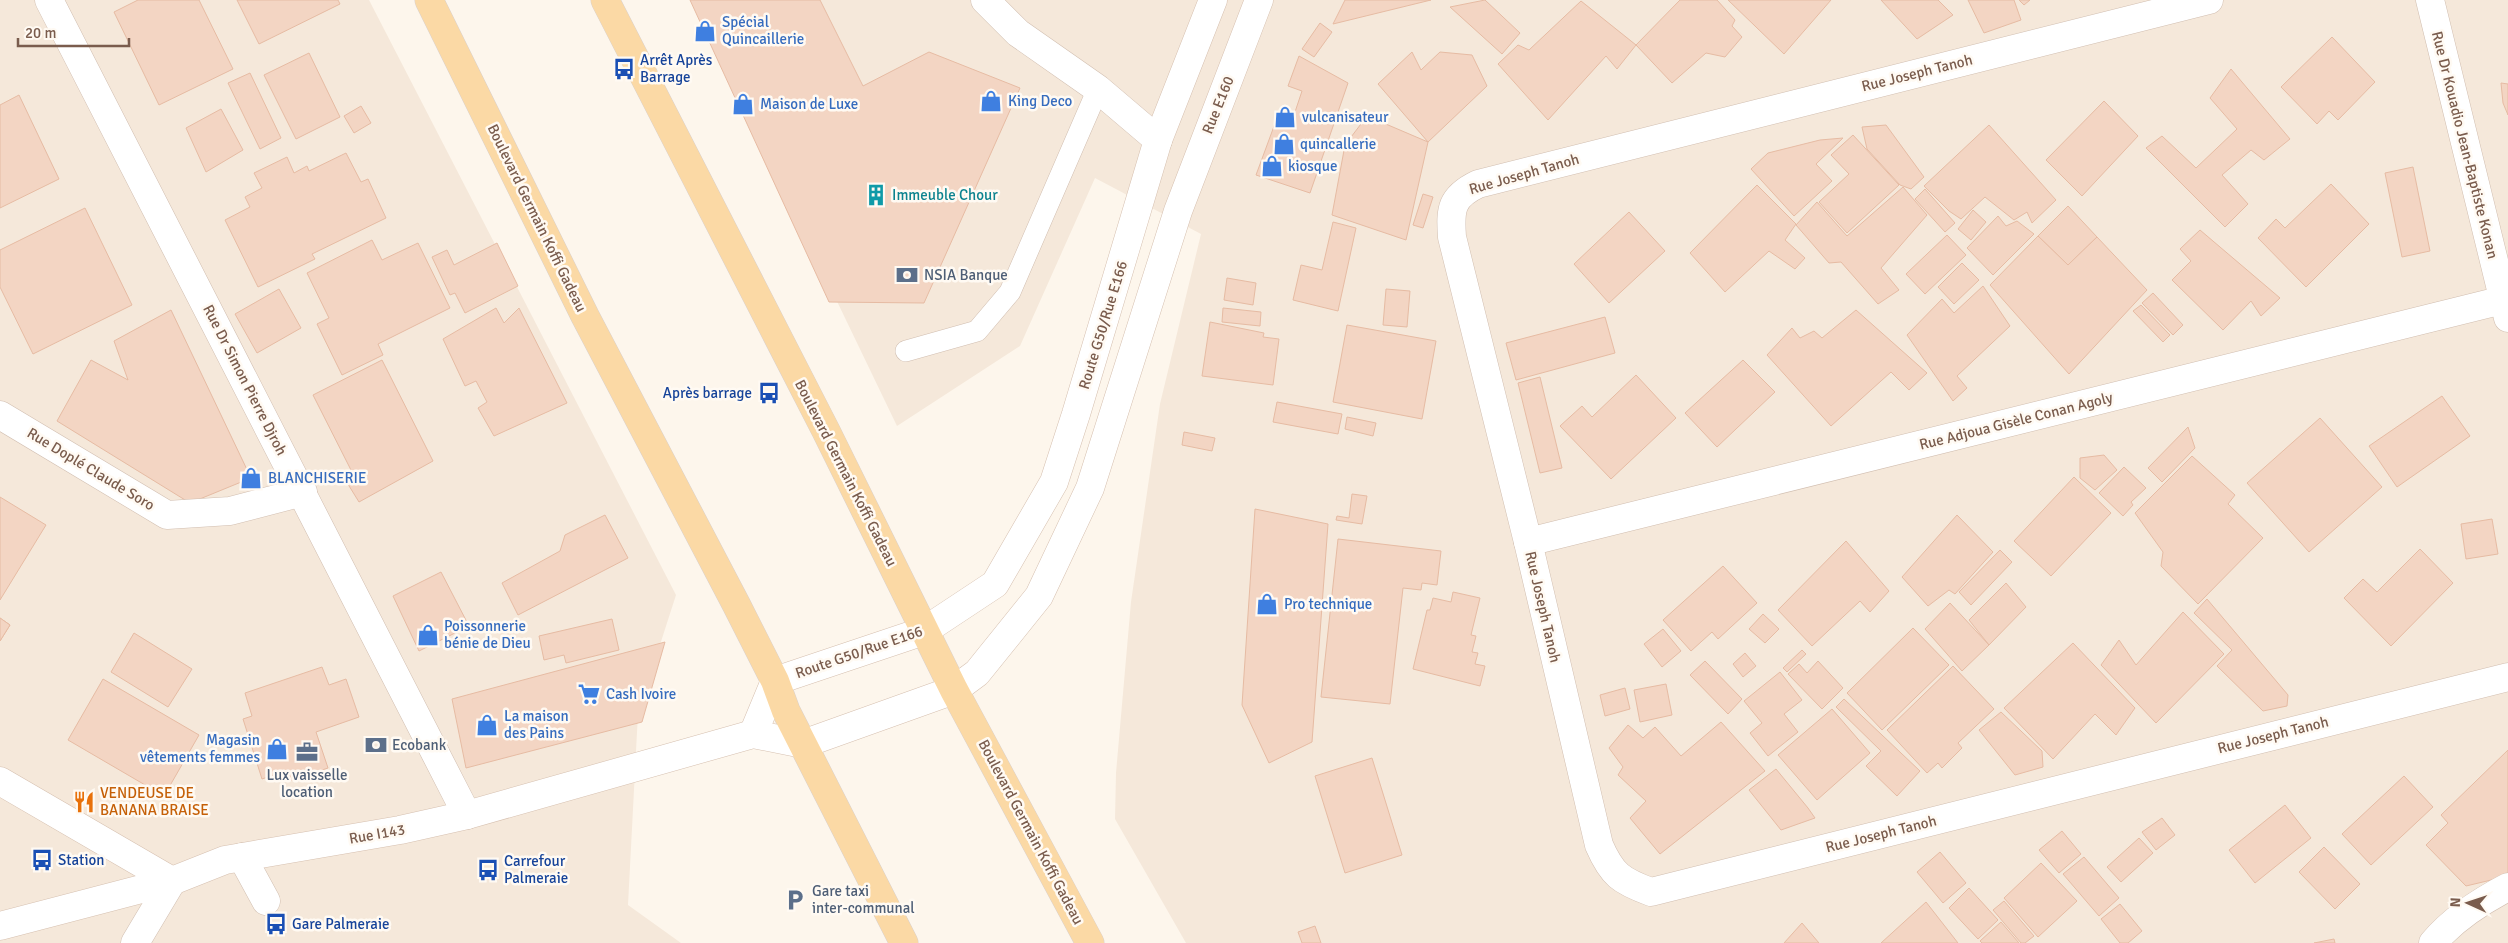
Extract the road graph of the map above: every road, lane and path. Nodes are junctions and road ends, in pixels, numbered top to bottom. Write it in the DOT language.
graph roads {
  1 [pos="49,0"];
  2 [pos="429,0"];
  3 [pos="605,0"];
  4 [pos="985,0"];
  5 [pos="1213,0"];
  6 [pos="1260,0"];
  7 [pos="2210,0"];
  8 [pos="2430,0"];
  9 [pos="1098,89"];
  10 [pos="1158,140"];
  11 [pos="1178,211"];
  12 [pos="2506,309"];
  13 [pos="906,351"];
  14 [pos="0,415"];
  15 [pos="302,492"];
  16 [pos="1528,542"];
  17 [pos="924,631"];
  18 [pos="2508,676"];
  19 [pos="775,681"];
  20 [pos="954,690"];
  21 [pos="753,734"];
  22 [pos="803,744"];
  23 [pos="0,781"];
  24 [pos="467,815"];
  25 [pos="242,857"];
  26 [pos="172,881"];
  27 [pos="2508,887"];
  28 [pos="266,901"];
  29 [pos="0,926"];
  30 [pos="135,943"];
  31 [pos="904,943"];
  32 [pos="1090,943"];
  33 [pos="2433,943"];
  1 -- 15 [label="street, Rue Dr Simon Pierre Djroh"];
  2 -- 19 [label="main road, Boulevard Germain Koffi Gadeau"];
  3 -- 17 [label="main road, Boulevard Germain Koffi Gadeau"];
  4 -- 9 [label="street"];
  5 -- 10 [label="street"];
  6 -- 11 [label="street, Rue E160"];
  7 -- 16 [label="street, Rue Joseph Tanoh"];
  8 -- 12 [label="street, Rue Dr Kouadio Jean-Baptiste Konan"];
  9 -- 10 [label="street"];
  9 -- 13 [label="lane"];
  10 -- 11 [label="street"];
  10 -- 17 [label="street, Route G50/Rue E166"];
  11 -- 20 [label="street"];
  12 -- 16 [label="street, Rue Adjoua Gisèle Conan Agoly"];
  14 -- 15 [label="street, Rue Doplé Claude Soro"];
  15 -- 24 [label="street, Rue Dr Simon Pierre Djroh"];
  16 -- 18 [label="street, Rue Joseph Tanoh"];
  17 -- 19 [label="street, Route G50/Rue E166"];
  17 -- 20 [label="main road, Boulevard Germain Koffi Gadeau"];
  19 -- 21 [label="street, Route G50/Rue E166"];
  19 -- 22 [label="main road, Boulevard Germain Koffi Gadeau"];
  20 -- 22 [label="street"];
  20 -- 32 [label="main road, Boulevard Germain Koffi Gadeau"];
  21 -- 22 [label="street"];
  21 -- 24 [label="street, Rue I143"];
  22 -- 31 [label="main road, Boulevard Germain Koffi Gadeau"];
  23 -- 26 [label="street"];
  24 -- 25 [label="street, Rue I143"];
  25 -- 26 [label="street, Rue I143"];
  25 -- 28 [label="street"];
  26 -- 29 [label="street, Rue I143"];
  26 -- 30 [label="street"];
  27 -- 33 [label="street"];
}
